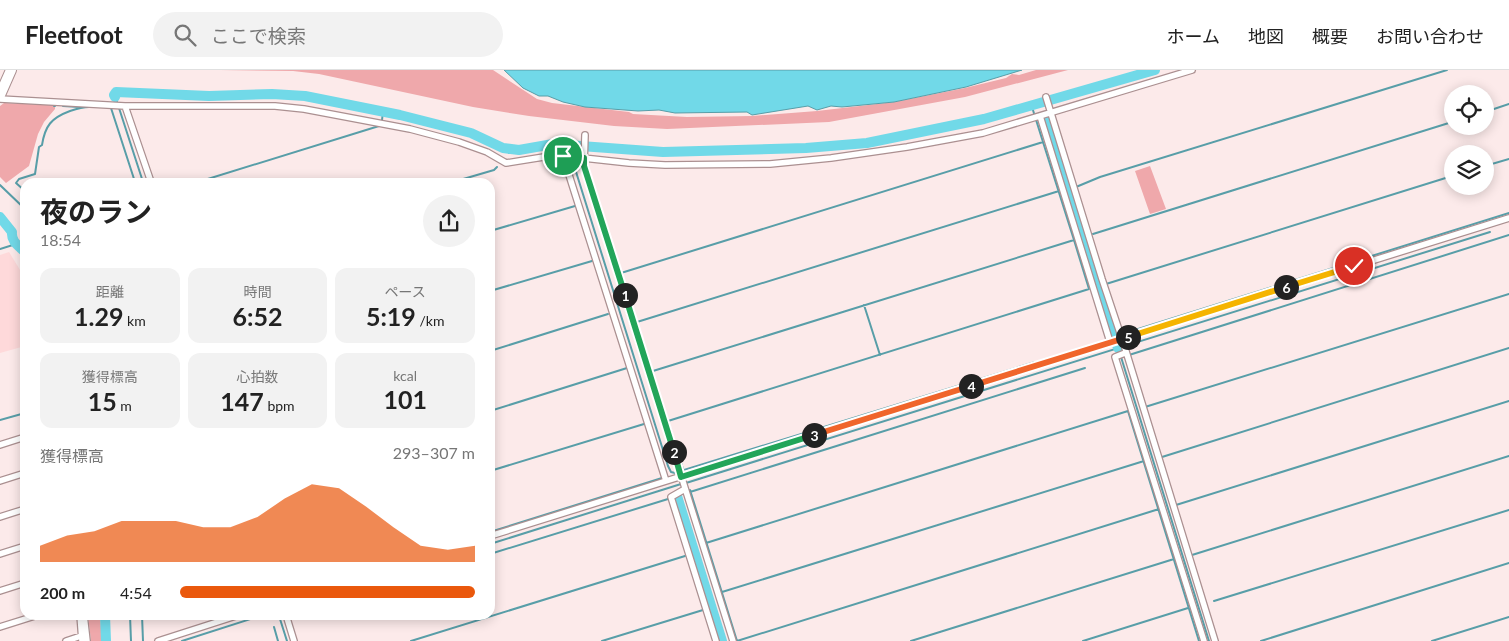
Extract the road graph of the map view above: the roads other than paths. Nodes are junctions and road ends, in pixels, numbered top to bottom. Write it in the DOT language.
graph roads {
  1 [pos="1192,70"];
  2 [pos="10,71"];
  3 [pos="0,95"];
  4 [pos="1046,98"];
  5 [pos="0,99"];
  6 [pos="125,106"];
  7 [pos="1050,110"];
  8 [pos="1037,116"];
  9 [pos="586,138"];
  10 [pos="569,156"];
  11 [pos="584,157"];
  12 [pos="149,178"];
  13 [pos="1509,218"];
  14 [pos="1110,342"];
  15 [pos="1124,346"];
  16 [pos="20,439"];
  17 [pos="0,445"];
  18 [pos="20,475"];
  19 [pos="0,481"];
  20 [pos="666,481"];
  21 [pos="683,483"];
  22 [pos="20,511"];
  23 [pos="0,517"];
  24 [pos="495,534"];
  25 [pos="20,548"];
  26 [pos="0,554"];
  27 [pos="20,585"];
  28 [pos="0,591"];
  29 [pos="22,620"];
  30 [pos="80,620"];
  31 [pos="85,620"];
  32 [pos="223,620"];
  33 [pos="288,620"];
  34 [pos="0,627"];
  35 [pos="81,639"];
  36 [pos="66,641"];
  37 [pos="87,641"];
  38 [pos="158,641"];
  39 [pos="294,641"];
  40 [pos="716,641"];
  41 [pos="733,641"];
  42 [pos="1204,641"];
  43 [pos="1216,641"];
  1 -- 7 [label="street"];
  2 -- 3 [label="highway"];
  4 -- 7 [label="street"];
  5 -- 6 [label="street"];
  6 -- 10 [label="street"];
  6 -- 12 [label="street"];
  7 -- 8 [label="street"];
  7 -- 15 [label="street"];
  8 -- 11 [label="street"];
  8 -- 14 [label="street"];
  9 -- 11 [label="street"];
  10 -- 11 [label="street"];
  10 -- 20 [label="street"];
  11 -- 21 [label="street"];
  13 -- 15 [label="street"];
  14 -- 15 [label="street"];
  14 -- 21 [label="street"];
  15 -- 42 [label="street"];
  15 -- 43 [label="street"];
  16 -- 17 [label="street"];
  18 -- 19 [label="street"];
  20 -- 21 [label="street"];
  20 -- 24 [label="street"];
  21 -- 40 [label="street"];
  21 -- 41 [label="street"];
  22 -- 23 [label="street"];
  25 -- 26 [label="street"];
  27 -- 28 [label="street"];
  29 -- 34 [label="street"];
  30 -- 35 [label="street"];
  31 -- 37 [label="street"];
  32 -- 38 [label="street"];
  33 -- 39 [label="street"];
  35 -- 36 [label="street"];
}
